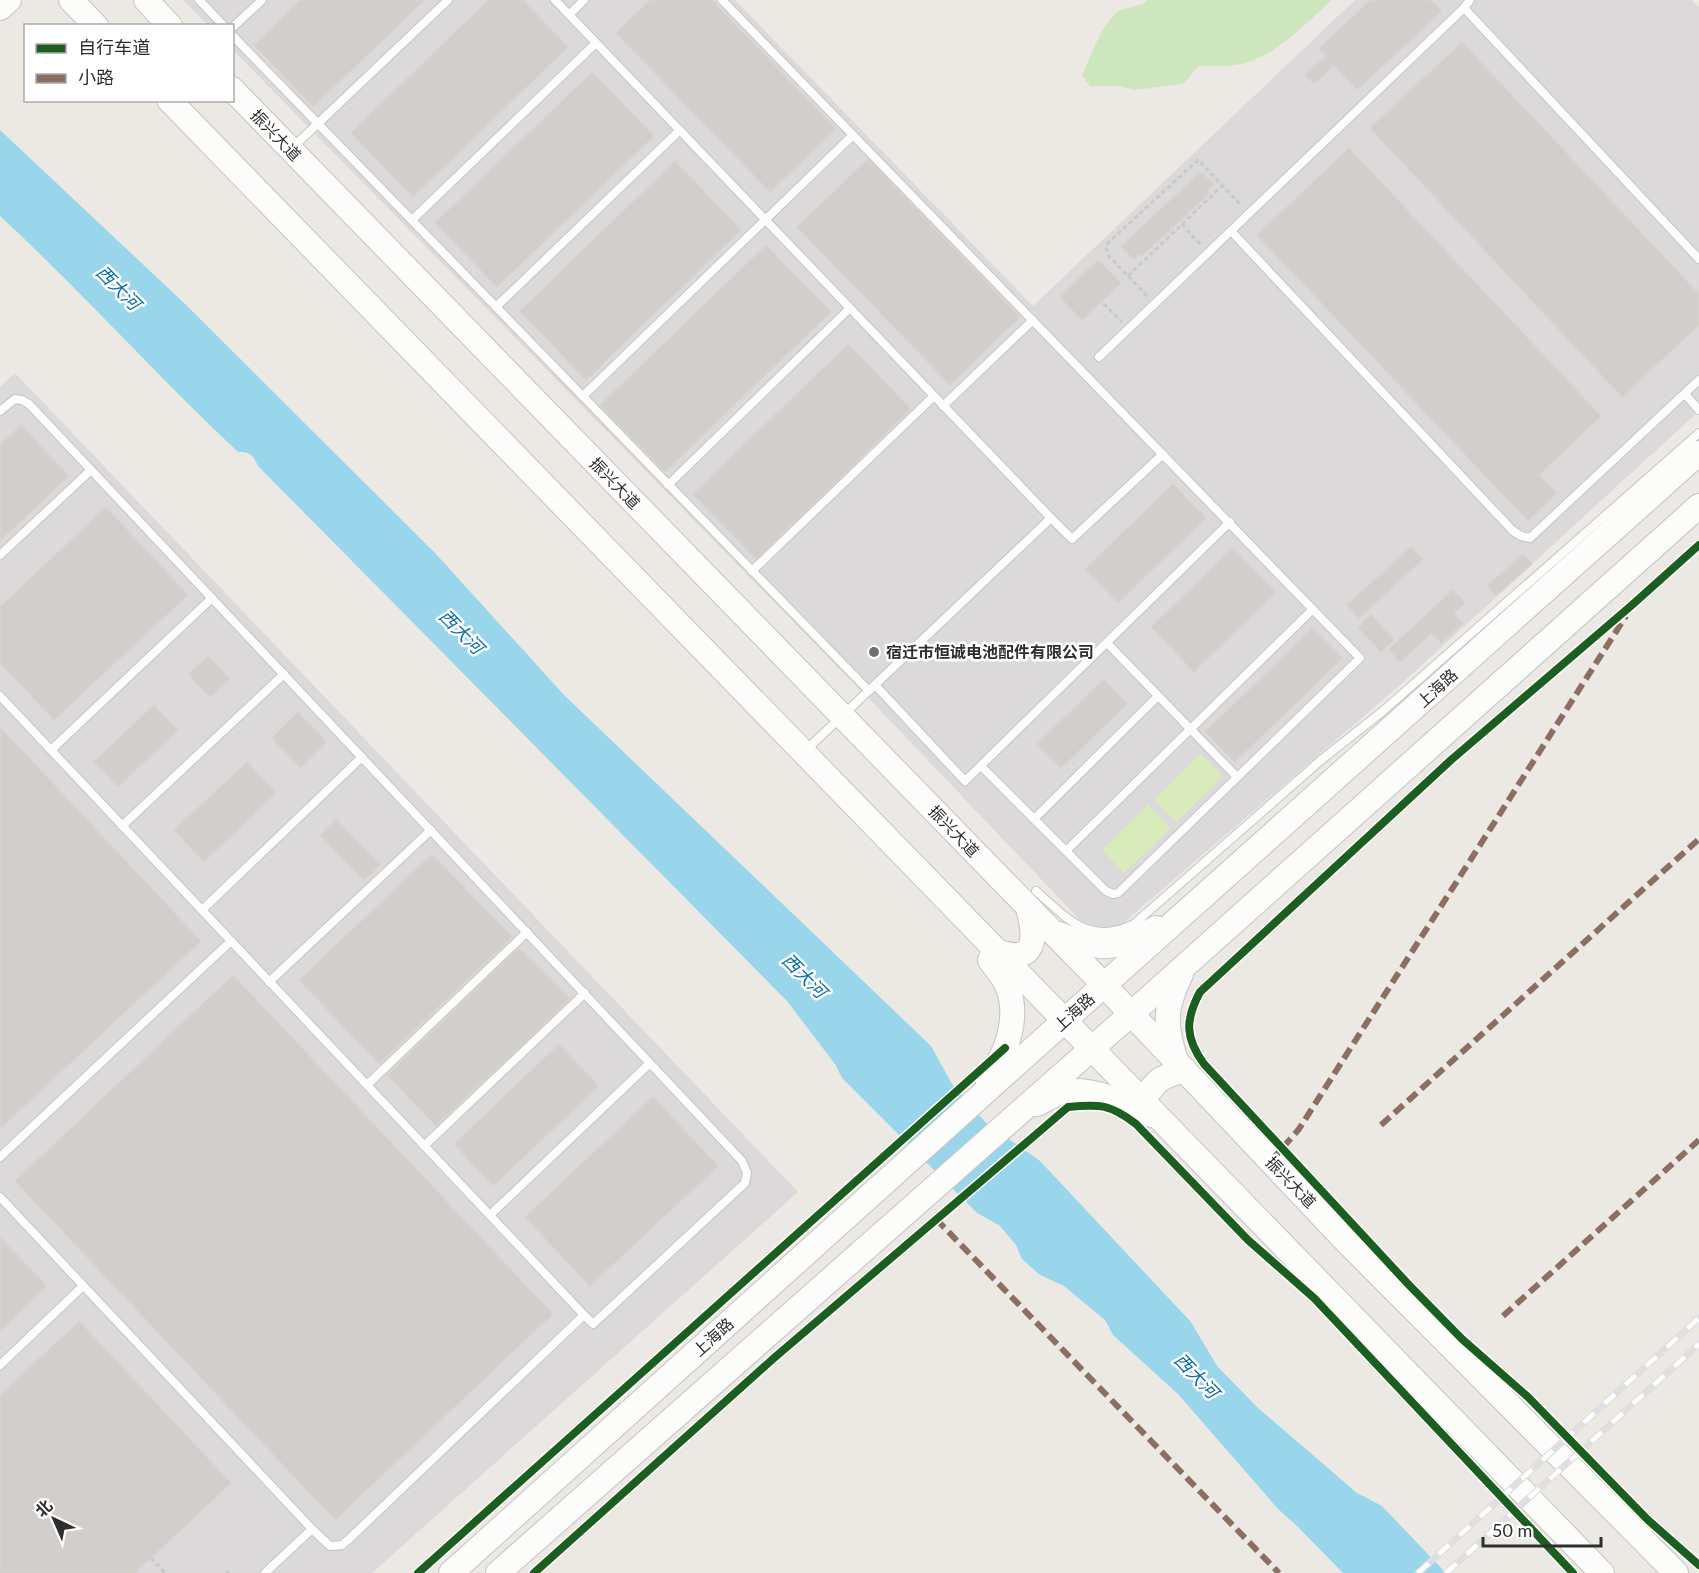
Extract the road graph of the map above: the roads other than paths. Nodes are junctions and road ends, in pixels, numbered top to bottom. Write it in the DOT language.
graph roads {
  1 [pos="9,0"];
  2 [pos="71,0"];
  3 [pos="146,0"];
  4 [pos="199,0"];
  5 [pos="262,0"];
  6 [pos="447,0"];
  7 [pos="555,0"];
  8 [pos="584,0"];
  9 [pos="722,0"];
  10 [pos="1470,0"];
  11 [pos="0,8"];
  12 [pos="1464,8"];
  13 [pos="569,15"];
  14 [pos="94,24"];
  15 [pos="168,24"];
  16 [pos="222,24"];
  17 [pos="234,26"];
  18 [pos="234,37"];
  19 [pos="596,43"];
  20 [pos="234,91"];
  21 [pos="171,102"];
  22 [pos="318,123"];
  23 [pos="680,130"];
  24 [pos="853,135"];
  25 [pos="290,149"];
  26 [pos="411,220"];
  27 [pos="765,220"];
  28 [pos="1231,231"];
  29 [pos="1699,259"];
  30 [pos="496,307"];
  31 [pos="850,308"];
  32 [pos="1033,320"];
  33 [pos="1099,357"];
  34 [pos="1699,380"];
  35 [pos="1685,394"];
  36 [pos="583,396"];
  37 [pos="934,396"];
  38 [pos="944,406"];
  39 [pos="1699,410"];
  40 [pos="0,411"];
  41 [pos="1699,433"];
  42 [pos="1699,453"];
  43 [pos="1163,454"];
  44 [pos="91,470"];
  45 [pos="668,485"];
  46 [pos="1699,506"];
  47 [pos="1051,518"];
  48 [pos="1230,522"];
  49 [pos="0,555"];
  50 [pos="752,571"];
  51 [pos="212,598"];
  52 [pos="1313,609"];
  53 [pos="1107,643"];
  54 [pos="284,674"];
  55 [pos="872,688"];
  56 [pos="0,696"];
  57 [pos="1158,696"];
  58 [pos="842,716"];
  59 [pos="1191,729"];
  60 [pos="51,750"];
  61 [pos="804,753"];
  62 [pos="362,757"];
  63 [pos="981,766"];
  64 [pos="1238,777"];
  65 [pos="1034,819"];
  66 [pos="122,826"];
  67 [pos="431,830"];
  68 [pos="1066,851"];
  69 [pos="1032,899"];
  70 [pos="953,906"];
  71 [pos="202,910"];
  72 [pos="1187,912"];
  73 [pos="1051,931"];
  74 [pos="527,932"];
  75 [pos="231,941"];
  76 [pos="1151,944"];
  77 [pos="997,951"];
  78 [pos="1184,966"];
  79 [pos="269,982"];
  80 [pos="1104,985"];
  81 [pos="585,993"];
  82 [pos="1131,1014"];
  83 [pos="1065,1021"];
  84 [pos="1091,1048"];
  85 [pos="650,1063"];
  86 [pos="1180,1066"];
  87 [pos="1009,1071"];
  88 [pos="367,1085"];
  89 [pos="979,1098"];
  90 [pos="1143,1101"];
  91 [pos="1018,1113"];
  92 [pos="1161,1119"];
  93 [pos="424,1146"];
  94 [pos="0,1157"];
  95 [pos="0,1197"];
  96 [pos="490,1215"];
  97 [pos="84,1286"];
  98 [pos="584,1315"];
  99 [pos="0,1365"];
  100 [pos="312,1529"];
  101 [pos="265,1573"];
  102 [pos="451,1573"];
  103 [pos="498,1573"];
  104 [pos="1602,1573"];
  105 [pos="1676,1573"];
  1 -- 11 [label="main road"];
  2 -- 14 [label="main road"];
  3 -- 15 [label="main road"];
  4 -- 16 [label="lane"];
  5 -- 17 [label="lane"];
  6 -- 22 [label="lane"];
  7 -- 13 [label="lane"];
  8 -- 13 [label="lane"];
  9 -- 24 [label="lane"];
  10 -- 12 [label="lane"];
  12 -- 28 [label="lane"];
  12 -- 29 [label="lane"];
  13 -- 19 [label="lane"];
  18 -- 22 [label="lane"];
  19 -- 23 [label="lane"];
  19 -- 26 [label="lane"];
  20 -- 25 [label="main road, 振兴大道"];
  21 -- 61 [label="main road"];
  22 -- 25 [label="lane"];
  22 -- 26 [label="lane"];
  23 -- 27 [label="lane"];
  23 -- 30 [label="lane"];
  24 -- 27 [label="lane"];
  24 -- 32 [label="lane"];
  25 -- 58 [label="main road, 振兴大道"];
  26 -- 30 [label="lane"];
  27 -- 31 [label="lane"];
  27 -- 36 [label="lane"];
  28 -- 33 [label="lane"];
  28 -- 35 [label="lane"];
  30 -- 36 [label="lane"];
  31 -- 37 [label="lane"];
  31 -- 45 [label="lane"];
  32 -- 38 [label="lane"];
  32 -- 43 [label="lane"];
  34 -- 35 [label="lane"];
  35 -- 39 [label="lane"];
  36 -- 45 [label="lane"];
  37 -- 38 [label="lane"];
  37 -- 50 [label="lane"];
  38 -- 47 [label="lane"];
  40 -- 44 [label="lane"];
  41 -- 69 [label="lane"];
  42 -- 72 [label="main road, 上海路"];
  43 -- 47 [label="lane"];
  43 -- 48 [label="lane"];
  44 -- 49 [label="lane"];
  44 -- 51 [label="lane"];
  45 -- 50 [label="lane"];
  46 -- 78 [label="main road, 上海路"];
  47 -- 55 [label="lane"];
  48 -- 52 [label="lane"];
  48 -- 53 [label="lane"];
  50 -- 55 [label="lane"];
  51 -- 54 [label="lane"];
  51 -- 60 [label="lane"];
  52 -- 59 [label="lane"];
  52 -- 64 [label="lane"];
  53 -- 57 [label="lane"];
  53 -- 63 [label="lane"];
  54 -- 62 [label="lane"];
  54 -- 66 [label="lane"];
  55 -- 58 [label="lane"];
  55 -- 63 [label="lane"];
  56 -- 60 [label="lane"];
  57 -- 59 [label="lane"];
  57 -- 65 [label="lane"];
  58 -- 61 [label="lane"];
  58 -- 69 [label="main road, 振兴大道"];
  59 -- 64 [label="lane"];
  59 -- 68 [label="lane"];
  60 -- 66 [label="lane"];
  61 -- 70 [label="main road"];
  62 -- 67 [label="lane"];
  62 -- 71 [label="lane"];
  63 -- 65 [label="lane"];
  64 -- 68 [label="lane"];
  65 -- 68 [label="lane"];
  66 -- 71 [label="lane"];
  67 -- 74 [label="lane"];
  67 -- 79 [label="lane"];
  69 -- 73 [label="main road, 振兴大道"];
  69 -- 77 [label="main road"];
  70 -- 77 [label="main road"];
  70 -- 89 [label="main road"];
  71 -- 75 [label="lane"];
  72 -- 73 [label="main road"];
  72 -- 76 [label="main road, 上海路"];
  73 -- 80 [label="main road, 振兴大道"];
  74 -- 81 [label="lane"];
  74 -- 88 [label="lane"];
  75 -- 79 [label="lane"];
  75 -- 94 [label="lane"];
  76 -- 78 [label="main road"];
  76 -- 80 [label="main road, 上海路"];
  77 -- 83 [label="main road"];
  78 -- 82 [label="main road, 上海路"];
  78 -- 86 [label="main road"];
  79 -- 88 [label="lane"];
  80 -- 82 [label="main road, 振兴大道"];
  80 -- 83 [label="main road, 上海路"];
  81 -- 85 [label="lane"];
  81 -- 93 [label="lane"];
  82 -- 84 [label="main road, 上海路"];
  82 -- 86 [label="main road, 振兴大道"];
  83 -- 84 [label="main road"];
  83 -- 87 [label="main road, 上海路"];
  84 -- 90 [label="main road"];
  84 -- 91 [label="main road, 上海路"];
  85 -- 96 [label="lane"];
  85 -- 98 [label="lane"];
  86 -- 90 [label="main road"];
  86 -- 105 [label="main road, 振兴大道"];
  87 -- 89 [label="main road, 上海路"];
  87 -- 91 [label="main road"];
  88 -- 93 [label="lane"];
  89 -- 102 [label="main road, 上海路"];
  90 -- 92 [label="main road"];
  91 -- 92 [label="main road"];
  91 -- 103 [label="main road, 上海路"];
  92 -- 104 [label="main road"];
  93 -- 96 [label="lane"];
  95 -- 97 [label="lane"];
  96 -- 98 [label="lane"];
  97 -- 99 [label="lane"];
  97 -- 100 [label="lane"];
  98 -- 100 [label="lane"];
  100 -- 101 [label="lane"];
}
